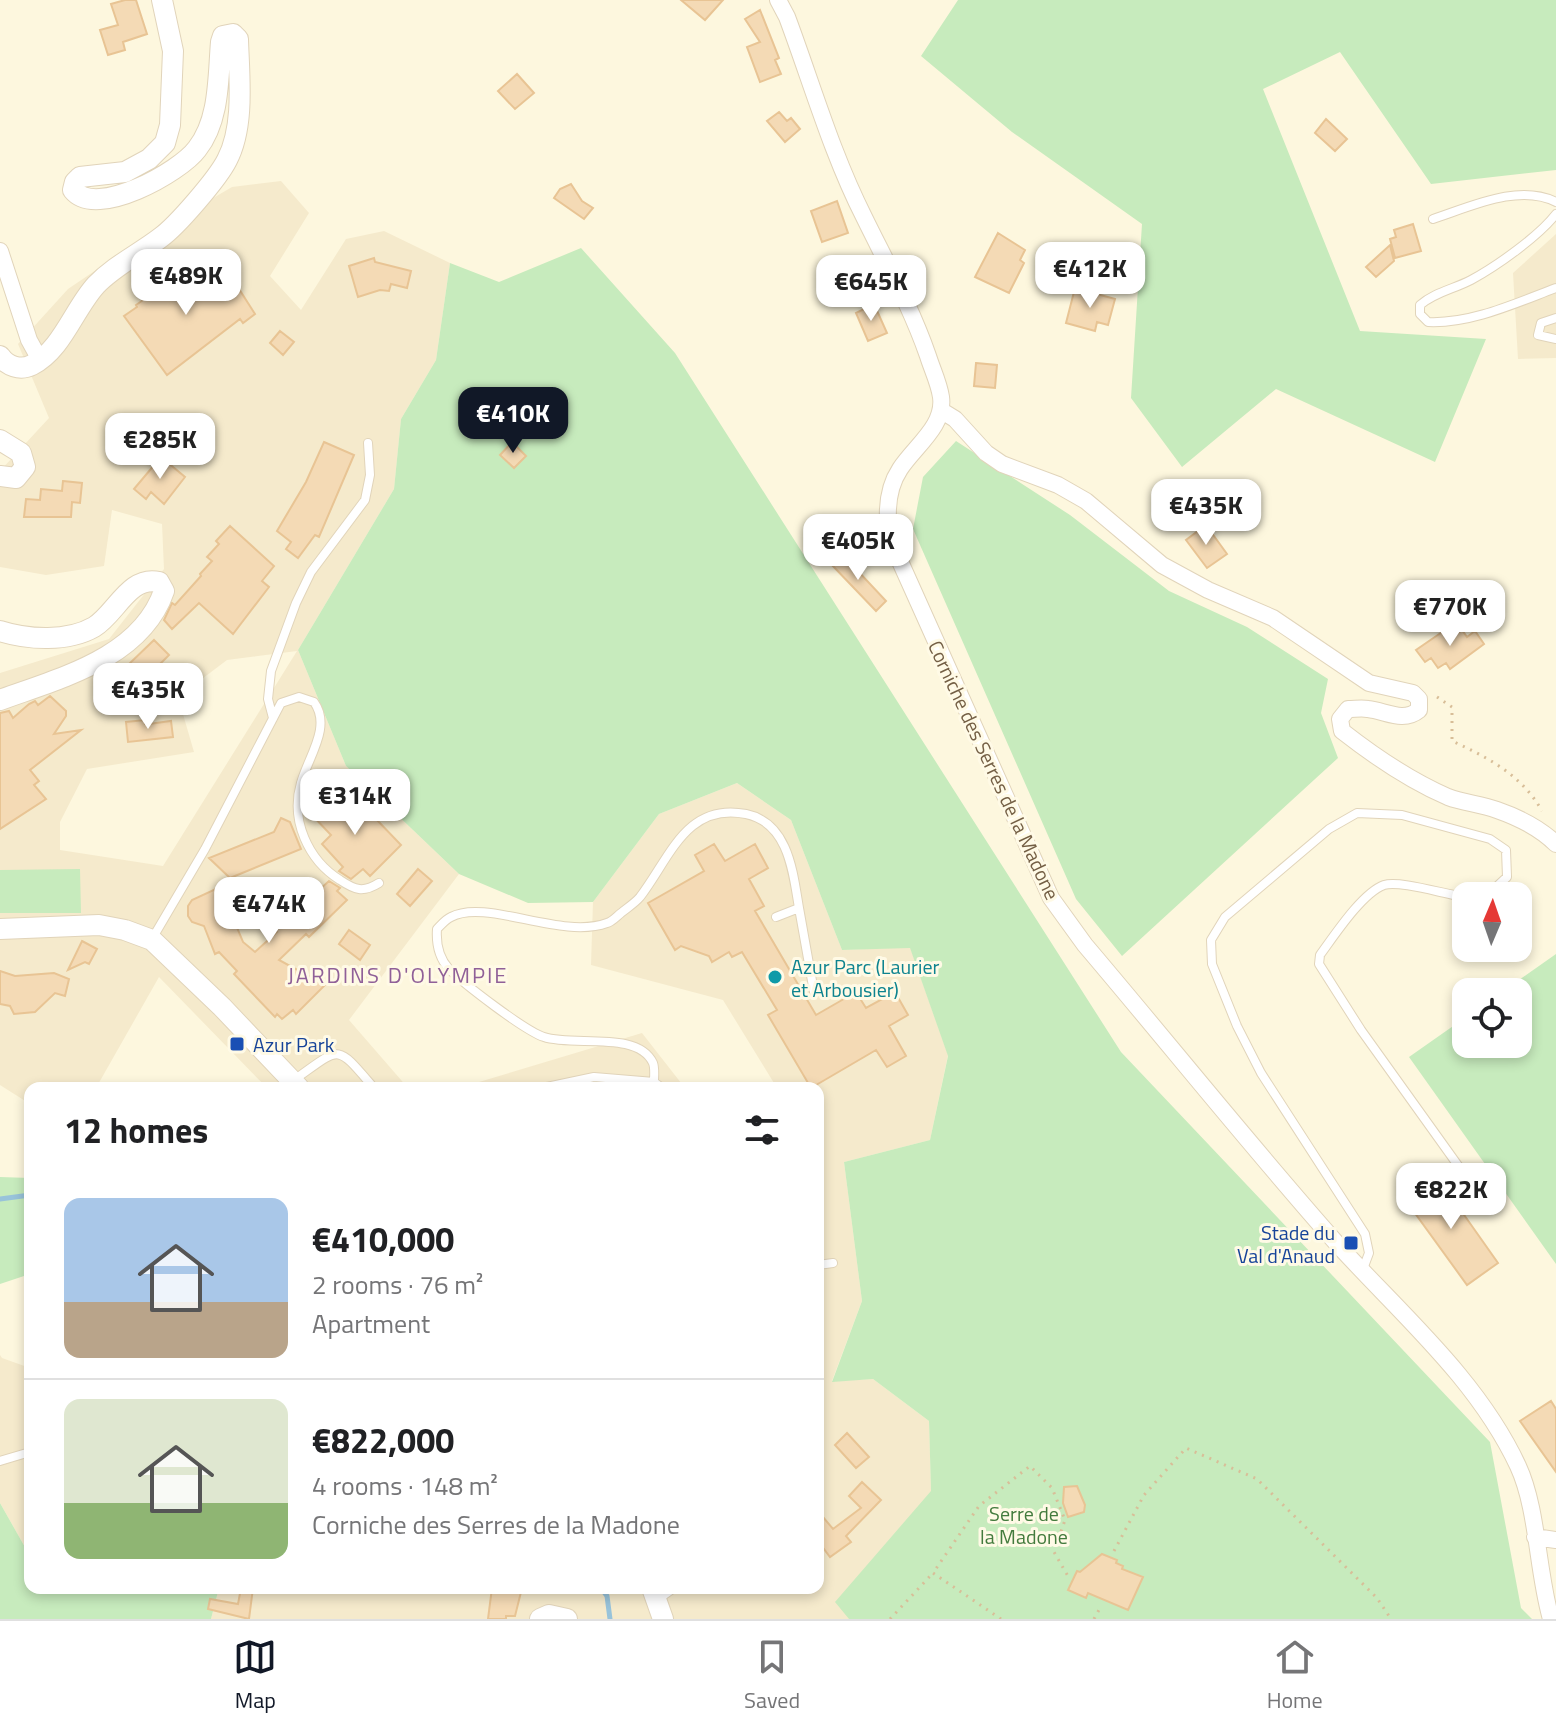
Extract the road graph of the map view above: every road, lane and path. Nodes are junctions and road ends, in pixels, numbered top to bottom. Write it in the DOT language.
graph roads {
  1 [pos="162,0"];
  2 [pos="778,0"];
  3 [pos="1556,202"];
  4 [pos="1556,214"];
  5 [pos="1433,219"];
  6 [pos="0,251"];
  7 [pos="1556,288"];
  8 [pos="1556,318"];
  9 [pos="1556,339"];
  10 [pos="0,356"];
  11 [pos="40,360"];
  12 [pos="942,411"];
  13 [pos="0,440"];
  14 [pos="368,443"];
  15 [pos="0,476"];
  16 [pos="0,631"];
  17 [pos="1413,693"];
  18 [pos="0,700"];
  19 [pos="273,718"];
  20 [pos="1554,842"];
  21 [pos="1502,882"];
  22 [pos="379,883"];
  23 [pos="1452,894"];
  24 [pos="799,908"];
  25 [pos="776,917"];
  26 [pos="0,929"];
  27 [pos="152,940"];
  28 [pos="814,992"];
  29 [pos="288,1082"];
  30 [pos="297,1082"];
  31 [pos="369,1082"];
  32 [pos="570,1082"];
  33 [pos="634,1082"];
  34 [pos="657,1082"];
  35 [pos="1477,1192"];
  36 [pos="833,1263"];
  37 [pos="824,1264"];
  38 [pos="1363,1269"];
  39 [pos="24,1454"];
  40 [pos="0,1461"];
  41 [pos="1535,1537"];
  42 [pos="1556,1540"];
  43 [pos="1114,1551"];
  44 [pos="933,1573"];
  45 [pos="1069,1578"];
  46 [pos="1100,1608"];
  47 [pos="540,1619"];
  48 [pos="567,1619"];
  49 [pos="890,1619"];
  50 [pos="1001,1619"];
  51 [pos="1094,1619"];
  52 [pos="1391,1619"];
  53 [pos="1551,1619"];
  1 -- 11 [label="street"];
  2 -- 12 [label="street"];
  3 -- 5 [label="lane"];
  4 -- 7 [label="lane"];
  6 -- 11 [label="street"];
  8 -- 9 [label="lane"];
  10 -- 11 [label="street"];
  12 -- 17 [label="street"];
  12 -- 38 [label="street, Corniche des Serres de la Madone"];
  13 -- 15 [label="street"];
  14 -- 19 [label="lane"];
  16 -- 18 [label="street"];
  17 -- 20 [label="path"];
  17 -- 20 [label="street"];
  19 -- 22 [label="lane"];
  19 -- 27 [label="lane"];
  21 -- 38 [label="lane"];
  23 -- 35 [label="lane"];
  24 -- 25 [label="lane"];
  24 -- 28 [label="lane"];
  24 -- 34 [label="lane"];
  26 -- 27 [label="street"];
  27 -- 29 [label="street"];
  30 -- 31 [label="lane"];
  32 -- 33 [label="lane"];
  36 -- 37 [label="lane"];
  38 -- 41 [label="street, Corniche des Serres de la Madone"];
  39 -- 40 [label="lane"];
  41 -- 42 [label="street"];
  41 -- 53 [label="street, Corniche des Serres de la Madone"];
  43 -- 52 [label="path"];
  44 -- 45 [label="path"];
  44 -- 49 [label="path"];
  44 -- 50 [label="path"];
  46 -- 51 [label="path"];
  47 -- 48 [label="street"];
}
